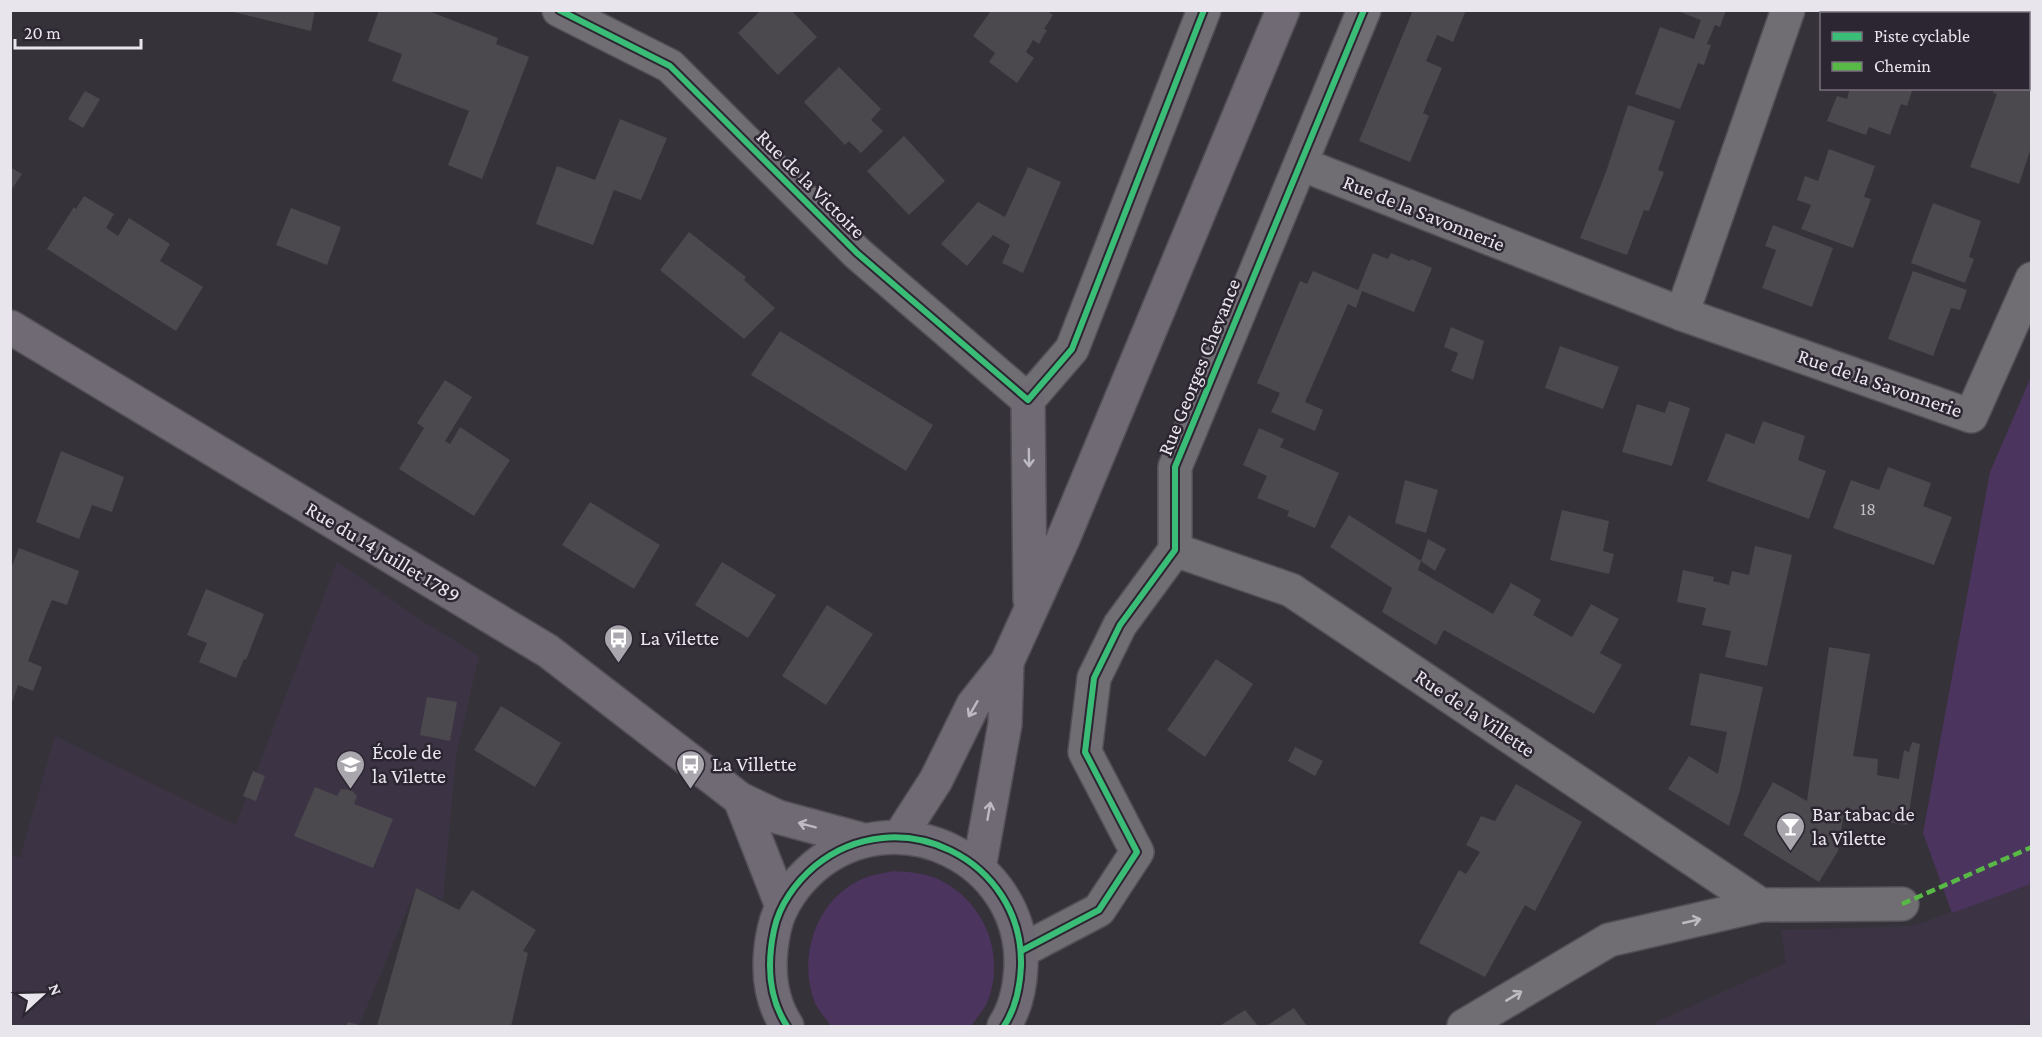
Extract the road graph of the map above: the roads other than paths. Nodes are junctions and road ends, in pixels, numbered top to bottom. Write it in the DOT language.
graph roads {
  1 [pos="559,10"];
  2 [pos="1204,10"];
  3 [pos="1283,10"];
  4 [pos="1364,10"];
  5 [pos="1788,10"];
  6 [pos="1301,164"];
  7 [pos="2031,279"];
  8 [pos="1682,314"];
  9 [pos="11,328"];
  10 [pos="1028,400"];
  11 [pos="1175,550"];
  12 [pos="1030,611"];
  13 [pos="1007,662"];
  14 [pos="740,799"];
  15 [pos="900,836"];
  16 [pos="864,840"];
  17 [pos="979,868"];
  18 [pos="1902,904"];
  19 [pos="1761,905"];
  20 [pos="782,906"];
  21 [pos="1021,951"];
  22 [pos="787,1026"];
  23 [pos="1004,1026"];
  24 [pos="1464,1026"];
  1 -- 10 [label="street, Rue de la Victoire"];
  2 -- 10 [label="street"];
  3 -- 12 [label="main road"];
  4 -- 6 [label="street, Rue Georges Chevance"];
  5 -- 8 [label="street"];
  6 -- 8 [label="street, Rue de la Savonnerie"];
  6 -- 11 [label="street, Rue Georges Chevance"];
  7 -- 8 [label="street, Rue de la Savonnerie"];
  9 -- 14 [label="main road, Rue du 14 Juillet 1789"];
  10 -- 12 [label="main road, one-way"];
  11 -- 19 [label="street, Rue de la Villette"];
  11 -- 21 [label="street"];
  12 -- 13 [label="main road"];
  13 -- 15 [label="main road, one-way"];
  17 -- 13 [label="main road, one-way"];
  16 -- 14 [label="main road, Rue du 14 Juillet 1789, one-way"];
  14 -- 20 [label="main road"];
  15 -- 16 [label="main road"];
  15 -- 17 [label="main road"];
  16 -- 20 [label="main road"];
  17 -- 21 [label="main road"];
  18 -- 19 [label="street"];
  24 -- 19 [label="street, one-way"];
  20 -- 22 [label="main road"];
  21 -- 23 [label="main road"];
}
